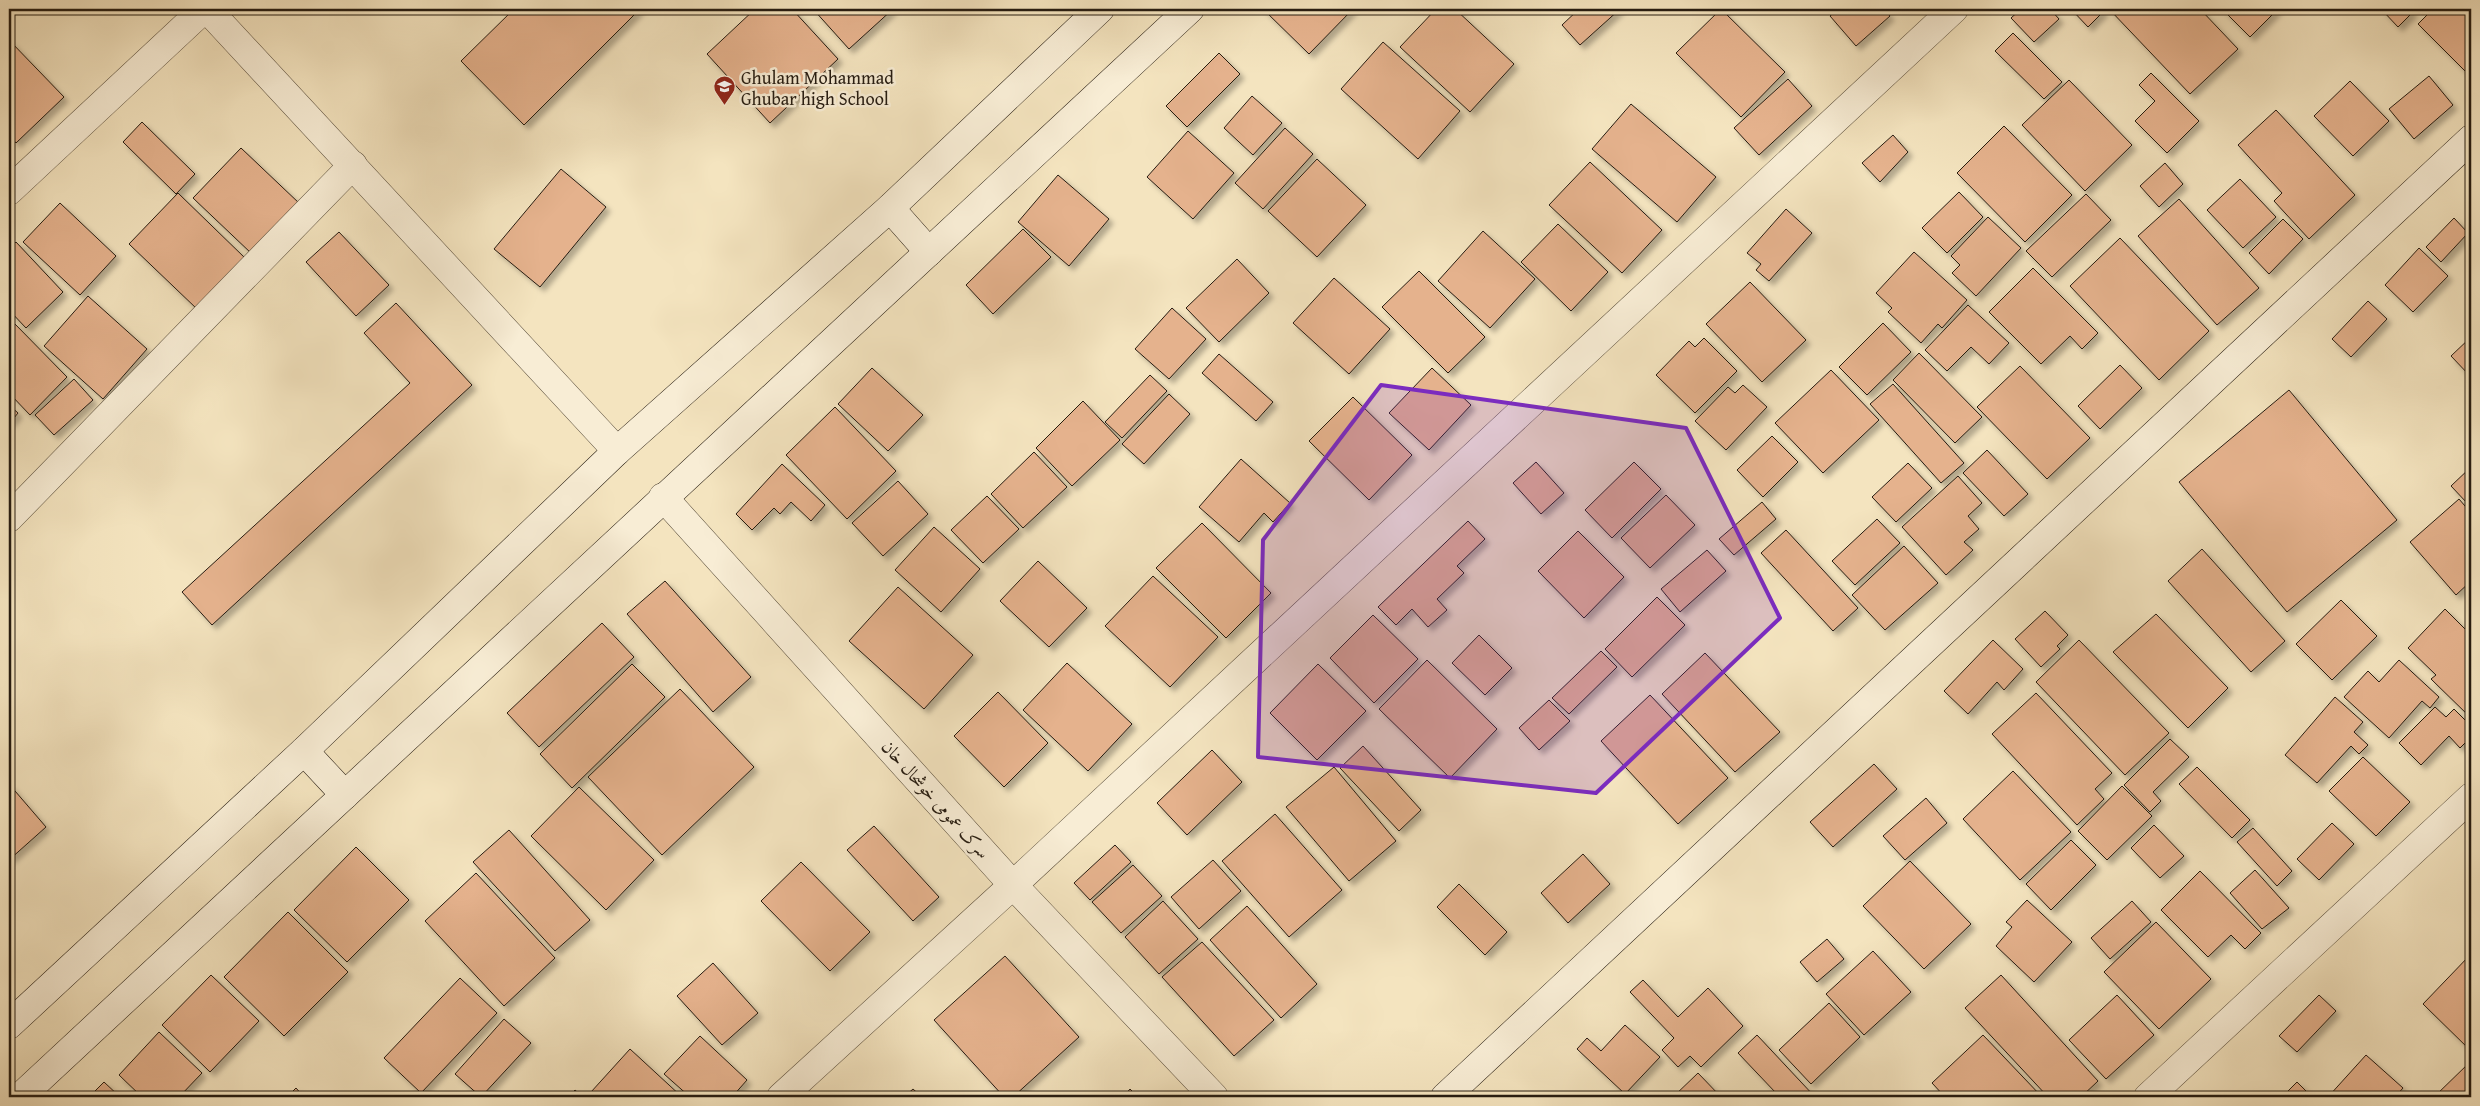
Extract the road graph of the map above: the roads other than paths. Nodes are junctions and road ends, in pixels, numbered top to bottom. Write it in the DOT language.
graph roads {
  1 [pos="204,9"];
  2 [pos="208,9"];
  3 [pos="1100,9"];
  4 [pos="1190,9"];
  5 [pos="1954,9"];
  6 [pos="2471,139"];
  7 [pos="353,165"];
  8 [pos="9,190"];
  9 [pos="890,208"];
  10 [pos="929,252"];
  11 [pos="617,451"];
  12 [pos="663,496"];
  13 [pos="9,518"];
  14 [pos="304,751"];
  15 [pos="345,795"];
  16 [pos="2471,797"];
  17 [pos="1013,885"];
  18 [pos="9,1025"];
  19 [pos="20,1097"];
  20 [pos="781,1097"];
  21 [pos="1214,1097"];
  22 [pos="1445,1097"];
  23 [pos="2148,1097"];
  1 -- 8 [label="street"];
  2 -- 7 [label="street"];
  3 -- 9 [label="street"];
  4 -- 10 [label="street"];
  5 -- 17 [label="street"];
  6 -- 22 [label="street"];
  7 -- 11 [label="street"];
  7 -- 13 [label="street"];
  9 -- 10 [label="street"];
  9 -- 11 [label="street"];
  10 -- 12 [label="street"];
  11 -- 14 [label="street"];
  12 -- 15 [label="street"];
  12 -- 17 [label="street, سرک عمومی خوشحال خان"];
  14 -- 15 [label="street"];
  14 -- 18 [label="street"];
  15 -- 19 [label="street"];
  16 -- 23 [label="street"];
  17 -- 20 [label="street"];
  17 -- 21 [label="street, سرک عمومی خوشحال خان"];
}
